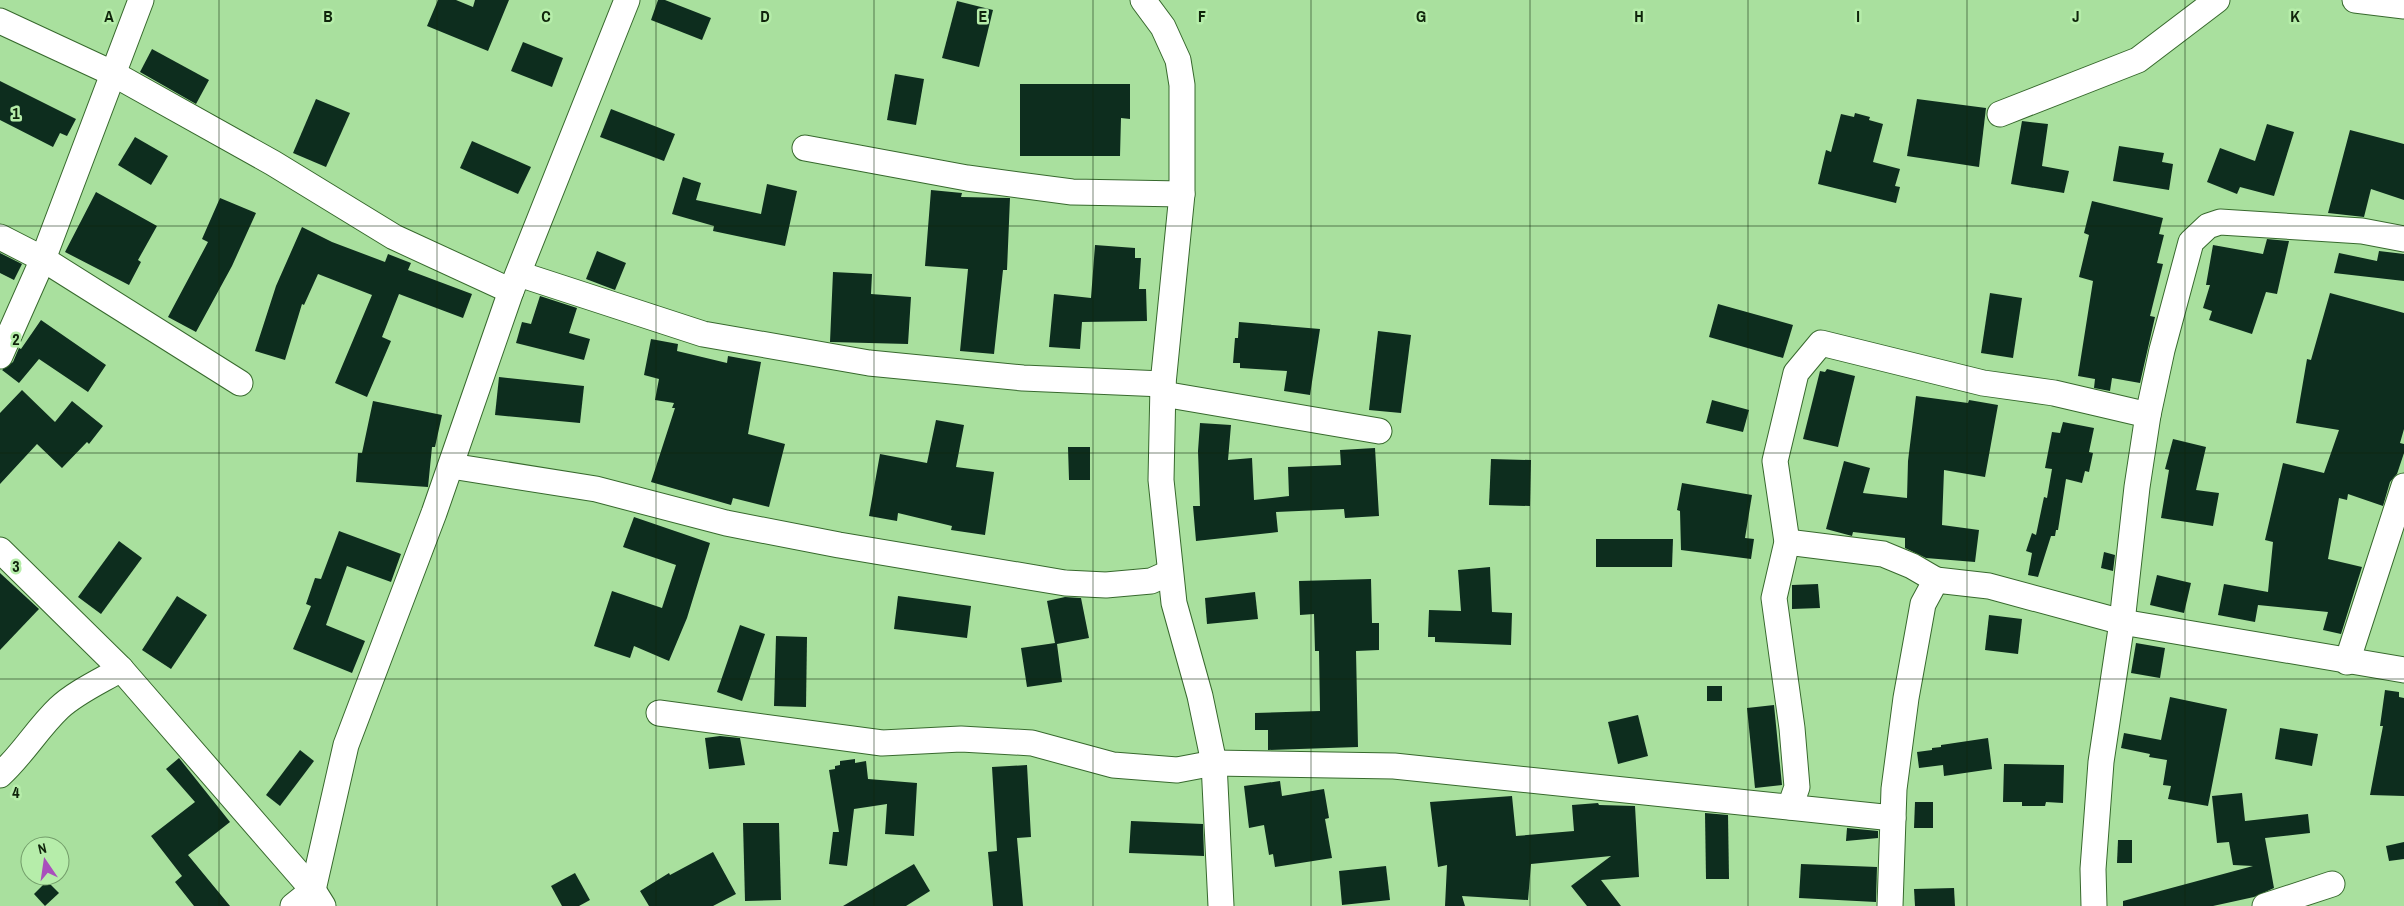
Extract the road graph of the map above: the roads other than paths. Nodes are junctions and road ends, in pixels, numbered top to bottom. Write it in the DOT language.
graph roads {
  1 [pos="141,0"];
  2 [pos="627,0"];
  3 [pos="1143,0"];
  4 [pos="2217,0"];
  5 [pos="2355,0"];
  6 [pos="2404,6"];
  7 [pos="0,21"];
  8 [pos="112,73"];
  9 [pos="2000,114"];
  10 [pos="805,148"];
  11 [pos="1182,194"];
  12 [pos="0,237"];
  13 [pos="2404,239"];
  14 [pos="43,259"];
  15 [pos="515,282"];
  16 [pos="0,356"];
  17 [pos="240,383"];
  18 [pos="1163,389"];
  19 [pos="2148,415"];
  20 [pos="1379,431"];
  21 [pos="451,466"];
  22 [pos="2404,486"];
  23 [pos="1787,542"];
  24 [pos="0,550"];
  25 [pos="1169,573"];
  26 [pos="1936,580"];
  27 [pos="2122,622"];
  28 [pos="2347,662"];
  29 [pos="121,669"];
  30 [pos="2404,670"];
  31 [pos="659,713"];
  32 [pos="1214,763"];
  33 [pos="0,775"];
  34 [pos="1790,807"];
  35 [pos="1893,818"];
  36 [pos="2332,884"];
  37 [pos="318,898"];
  38 [pos="293,906"];
  39 [pos="1221,906"];
  40 [pos="1890,906"];
  41 [pos="2094,906"];
  42 [pos="2266,906"];
  1 -- 8 [label="street"];
  2 -- 15 [label="street"];
  3 -- 11 [label="street"];
  4 -- 9 [label="street"];
  5 -- 6 [label="street"];
  7 -- 8 [label="street"];
  8 -- 14 [label="street"];
  8 -- 15 [label="street"];
  10 -- 11 [label="street"];
  11 -- 18 [label="street"];
  12 -- 14 [label="street"];
  13 -- 19 [label="street"];
  14 -- 16 [label="street"];
  14 -- 17 [label="street"];
  15 -- 18 [label="street"];
  15 -- 21 [label="street"];
  18 -- 20 [label="street"];
  18 -- 25 [label="street"];
  19 -- 23 [label="street"];
  19 -- 27 [label="street"];
  21 -- 25 [label="street"];
  21 -- 37 [label="street"];
  22 -- 28 [label="street"];
  23 -- 26 [label="street"];
  23 -- 34 [label="street"];
  24 -- 29 [label="street"];
  25 -- 32 [label="street"];
  26 -- 27 [label="street"];
  26 -- 35 [label="street"];
  27 -- 28 [label="street"];
  27 -- 41 [label="street"];
  28 -- 30 [label="street"];
  29 -- 33 [label="street"];
  29 -- 37 [label="street"];
  31 -- 32 [label="street"];
  32 -- 34 [label="street"];
  32 -- 39 [label="street"];
  34 -- 35 [label="street"];
  35 -- 40 [label="street"];
  36 -- 42 [label="street"];
  37 -- 38 [label="street"];
}
